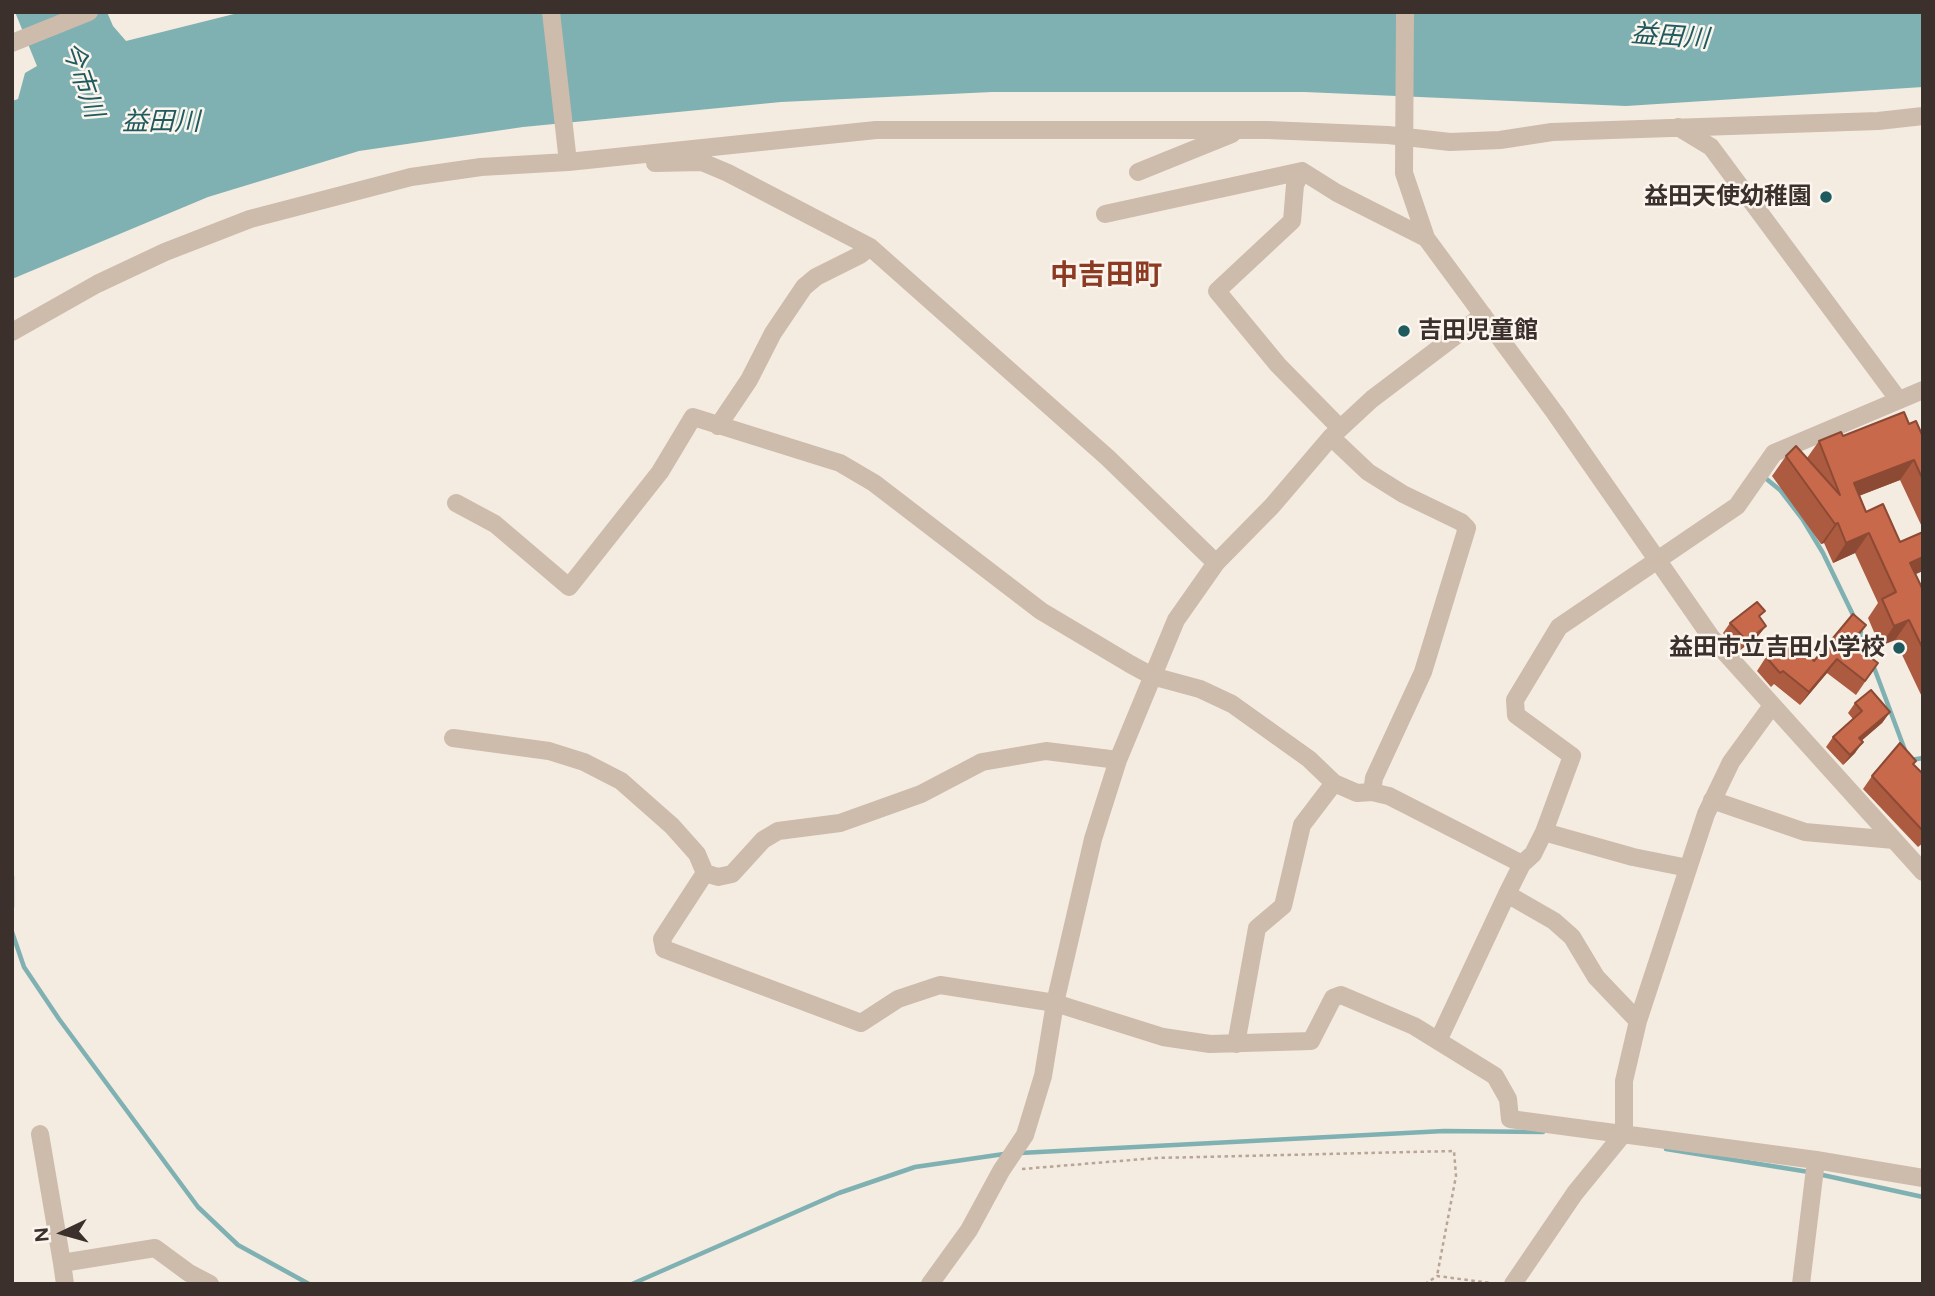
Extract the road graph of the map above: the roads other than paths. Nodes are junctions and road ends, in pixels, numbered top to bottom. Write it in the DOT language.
graph roads {
  1 [pos="89,12"];
  2 [pos="551,12"];
  3 [pos="1405,12"];
  4 [pos="13,39"];
  5 [pos="1923,116"];
  6 [pos="1676,126"];
  7 [pos="1241,130"];
  8 [pos="1403,131"];
  9 [pos="567,155"];
  10 [pos="610,157"];
  11 [pos="1302,172"];
  12 [pos="1138,173"];
  13 [pos="1105,214"];
  14 [pos="1426,238"];
  15 [pos="870,247"];
  16 [pos="1483,315"];
  17 [pos="12,332"];
  18 [pos="1923,390"];
  19 [pos="1898,400"];
  20 [pos="718,426"];
  21 [pos="1336,432"];
  22 [pos="456,503"];
  23 [pos="1655,560"];
  24 [pos="1216,563"];
  25 [pos="1152,676"];
  26 [pos="1771,707"];
  27 [pos="453,738"];
  28 [pos="1118,760"];
  29 [pos="1334,783"];
  30 [pos="1372,792"];
  31 [pos="1712,800"];
  32 [pos="1544,832"];
  33 [pos="1894,840"];
  34 [pos="1522,863"];
  35 [pos="1688,868"];
  36 [pos="1923,872"];
  37 [pos="705,873"];
  38 [pos="1507,894"];
  39 [pos="1055,1003"];
  40 [pos="1638,1021"];
  41 [pos="1438,1041"];
  42 [pos="1236,1044"];
  43 [pos="1624,1133"];
  44 [pos="40,1134"];
  45 [pos="1816,1160"];
  46 [pos="1923,1178"];
  47 [pos="61,1263"];
  48 [pos="65,1284"];
  49 [pos="210,1284"];
  50 [pos="930,1284"];
  51 [pos="1513,1284"];
  52 [pos="1801,1284"];
  1 -- 4 [label="street"];
  2 -- 9 [label="street"];
  3 -- 8 [label="street"];
  5 -- 6 [label="street"];
  6 -- 8 [label="street"];
  6 -- 19 [label="street"];
  7 -- 8 [label="street"];
  7 -- 10 [label="street"];
  7 -- 12 [label="street"];
  8 -- 14 [label="street"];
  9 -- 10 [label="street"];
  9 -- 17 [label="street"];
  10 -- 15 [label="street"];
  11 -- 13 [label="street"];
  11 -- 14 [label="street"];
  11 -- 21 [label="street"];
  14 -- 16 [label="street"];
  15 -- 20 [label="street"];
  15 -- 24 [label="street"];
  16 -- 21 [label="street"];
  16 -- 23 [label="street"];
  18 -- 19 [label="street"];
  19 -- 23 [label="street"];
  20 -- 22 [label="street"];
  20 -- 25 [label="street"];
  21 -- 24 [label="street"];
  21 -- 30 [label="street"];
  23 -- 26 [label="street"];
  23 -- 32 [label="street"];
  24 -- 25 [label="street"];
  25 -- 28 [label="street"];
  25 -- 29 [label="street"];
  26 -- 31 [label="street"];
  26 -- 33 [label="street"];
  27 -- 37 [label="street"];
  28 -- 37 [label="street"];
  28 -- 39 [label="street"];
  29 -- 30 [label="street"];
  29 -- 42 [label="street"];
  30 -- 34 [label="street"];
  31 -- 33 [label="street"];
  31 -- 35 [label="street"];
  32 -- 34 [label="street"];
  32 -- 35 [label="street"];
  33 -- 36 [label="street"];
  34 -- 38 [label="street"];
  35 -- 40 [label="street"];
  37 -- 39 [label="street"];
  38 -- 40 [label="street"];
  38 -- 41 [label="street"];
  39 -- 42 [label="street"];
  39 -- 50 [label="street"];
  40 -- 43 [label="street"];
  41 -- 42 [label="street"];
  41 -- 43 [label="street"];
  43 -- 45 [label="street"];
  43 -- 51 [label="street"];
  44 -- 47 [label="street"];
  45 -- 46 [label="street"];
  45 -- 52 [label="street"];
  47 -- 48 [label="street"];
  47 -- 49 [label="street"];
}
